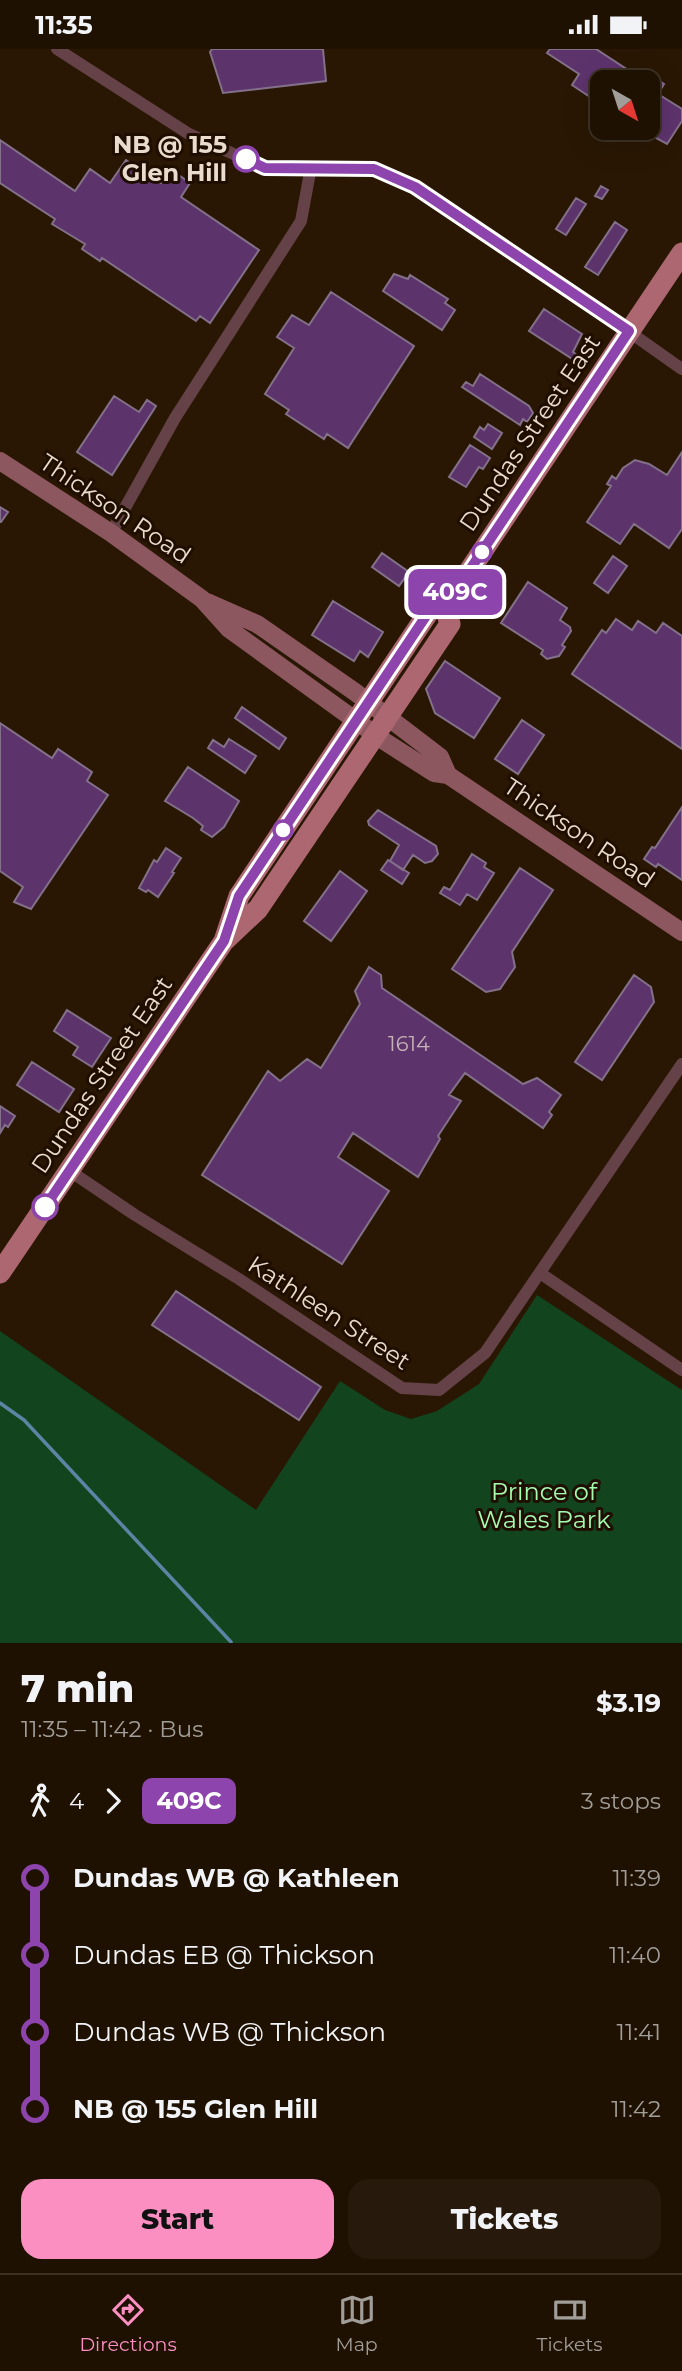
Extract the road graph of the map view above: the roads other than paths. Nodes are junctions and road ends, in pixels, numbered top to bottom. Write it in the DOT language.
graph roads {
  1 [pos="57,49"];
  2 [pos="311,167"];
  3 [pos="682,253"];
  4 [pos="629,331"];
  5 [pos="682,369"];
  6 [pos="0,461"];
  7 [pos="111,533"];
  8 [pos="202,599"];
  9 [pos="445,607"];
  10 [pos="369,703"];
  11 [pos="356,720"];
  12 [pos="381,725"];
  13 [pos="682,932"];
  14 [pos="224,941"];
  15 [pos="682,1064"];
  16 [pos="70,1171"];
  17 [pos="0,1273"];
  18 [pos="540,1273"];
  19 [pos="682,1370"];
  1 -- 2 [label="street"];
  2 -- 4 [label="street"];
  2 -- 7 [label="street"];
  3 -- 4 [label="main road, Dundas Street East"];
  4 -- 5 [label="street"];
  4 -- 9 [label="main road, Dundas Street East"];
  6 -- 7 [label="main road, Thickson Road"];
  7 -- 8 [label="main road, Thickson Road"];
  8 -- 10 [label="main road, Thickson Road"];
  8 -- 11 [label="main road, Thickson Road"];
  9 -- 10 [label="main road, Dundas Street East"];
  9 -- 12 [label="main road, Dundas Street East"];
  10 -- 11 [label="main road, Dundas Street East"];
  10 -- 12 [label="main road, Thickson Road"];
  11 -- 12 [label="main road, Thickson Road"];
  11 -- 14 [label="main road, Dundas Street East"];
  12 -- 13 [label="main road, Thickson Road"];
  12 -- 14 [label="main road, Dundas Street East"];
  14 -- 16 [label="main road, Dundas Street East"];
  15 -- 18 [label="street, Kathleen Street"];
  16 -- 17 [label="main road, Dundas Street East"];
  16 -- 18 [label="street, Kathleen Street"];
  18 -- 19 [label="street"];
}
